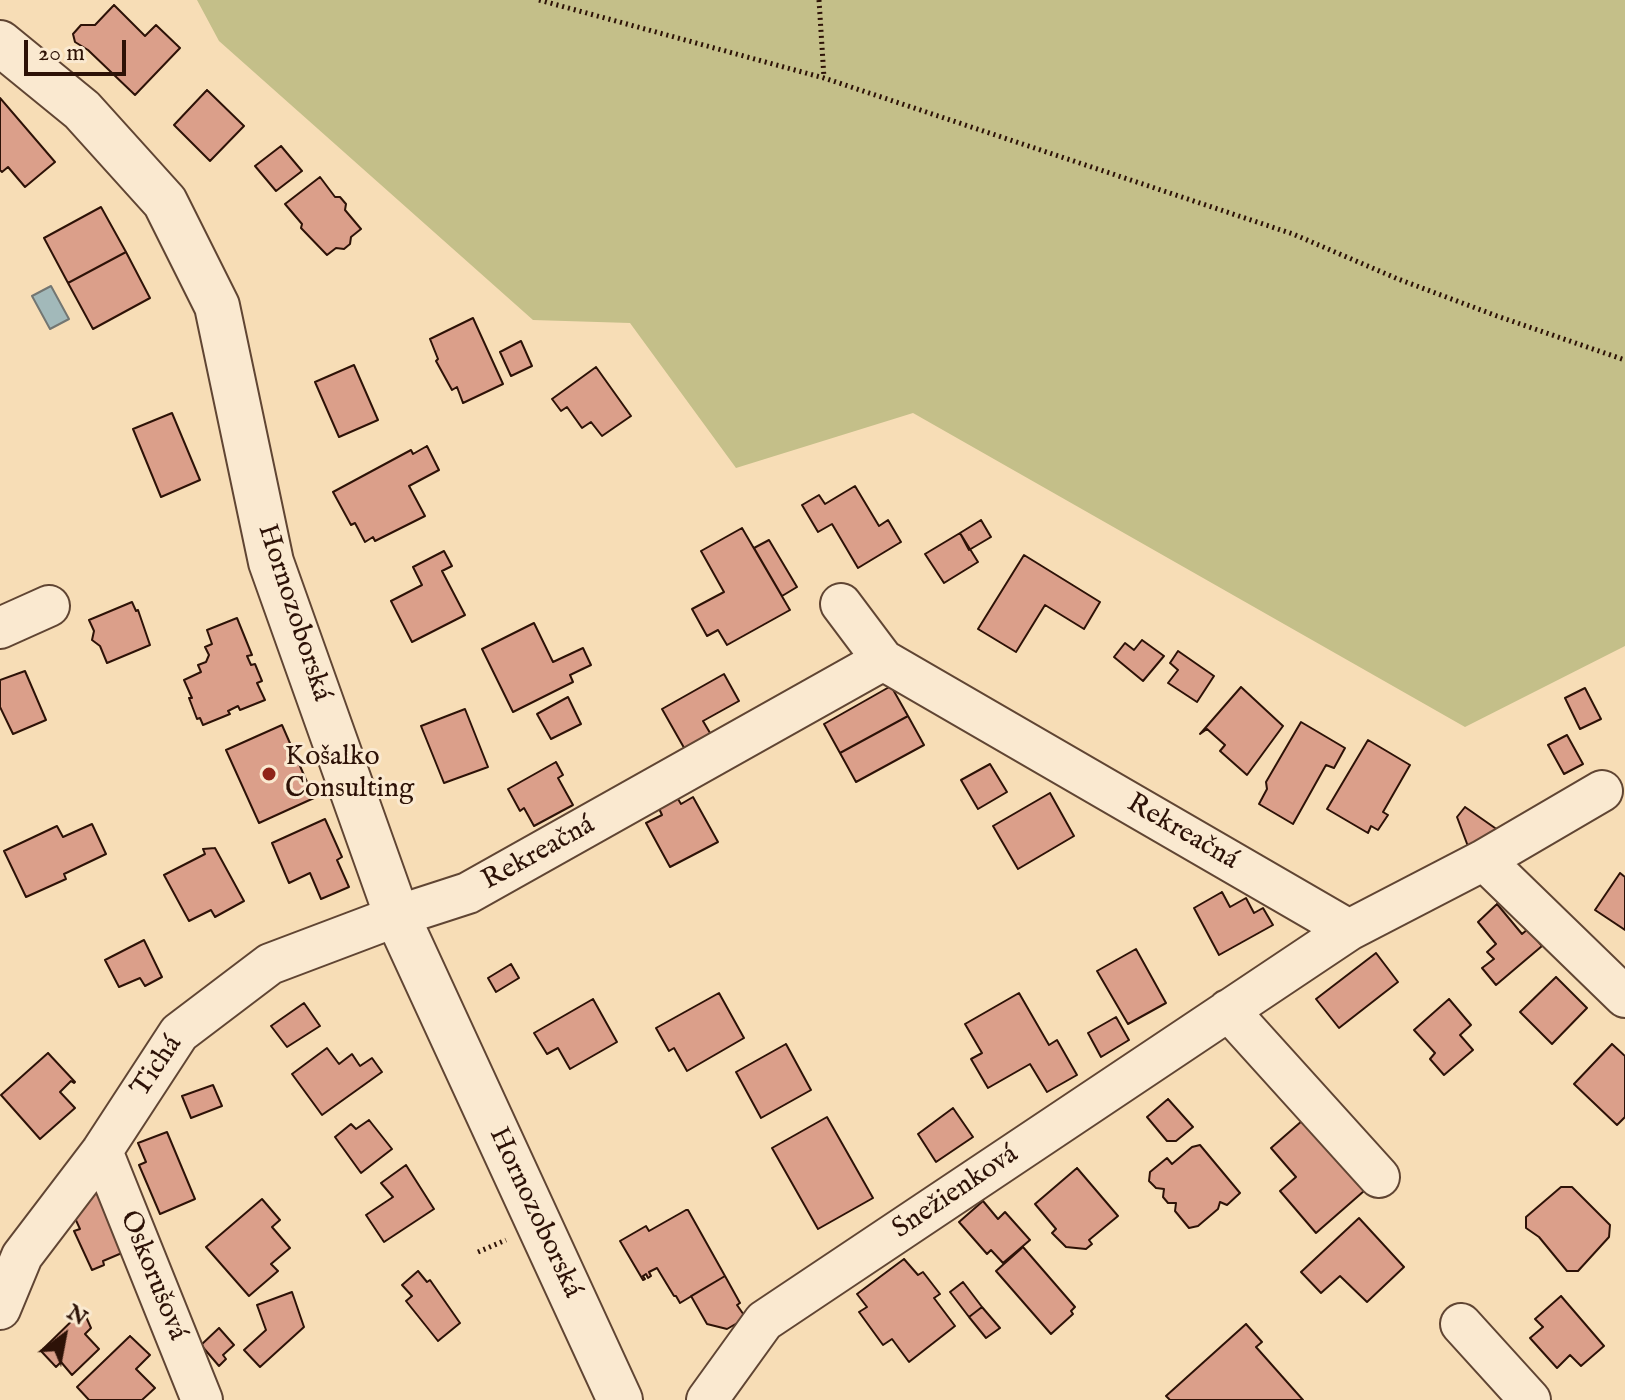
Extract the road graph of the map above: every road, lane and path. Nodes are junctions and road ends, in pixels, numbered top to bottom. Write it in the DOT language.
graph roads {
  1 [pos="539,0"];
  2 [pos="819,0"];
  3 [pos="0,43"];
  4 [pos="824,78"];
  5 [pos="1625,360"];
  6 [pos="841,604"];
  7 [pos="49,606"];
  8 [pos="0,628"];
  9 [pos="883,660"];
  10 [pos="1602,791"];
  11 [pos="1484,860"];
  12 [pos="397,916"];
  13 [pos="1349,930"];
  14 [pos="1625,997"];
  15 [pos="1228,1010"];
  16 [pos="102,1151"];
  17 [pos="1379,1177"];
  18 [pos="507,1240"];
  19 [pos="11,1249"];
  20 [pos="478,1252"];
  21 [pos="0,1309"];
  22 [pos="1461,1324"];
  23 [pos="202,1400"];
  24 [pos="620,1400"];
  25 [pos="707,1400"];
  26 [pos="1530,1400"];
  1 -- 4 [label="path"];
  2 -- 4 [label="path"];
  3 -- 12 [label="street, Hornozoborská"];
  4 -- 5 [label="path"];
  6 -- 9 [label="street, Rekreačná"];
  7 -- 8 [label="street"];
  9 -- 12 [label="street, Rekreačná"];
  9 -- 13 [label="street, Rekreačná"];
  10 -- 11 [label="street"];
  11 -- 13 [label="street"];
  11 -- 14 [label="street"];
  12 -- 16 [label="street, Tichá"];
  12 -- 24 [label="street, Hornozoborská"];
  13 -- 15 [label="street, Snežienková"];
  15 -- 17 [label="street"];
  15 -- 25 [label="street, Snežienková"];
  16 -- 19 [label="street, Tichá"];
  16 -- 23 [label="street, Oskorušová"];
  18 -- 20 [label="path"];
  19 -- 21 [label="street, Tichá"];
  22 -- 26 [label="street"];
}
